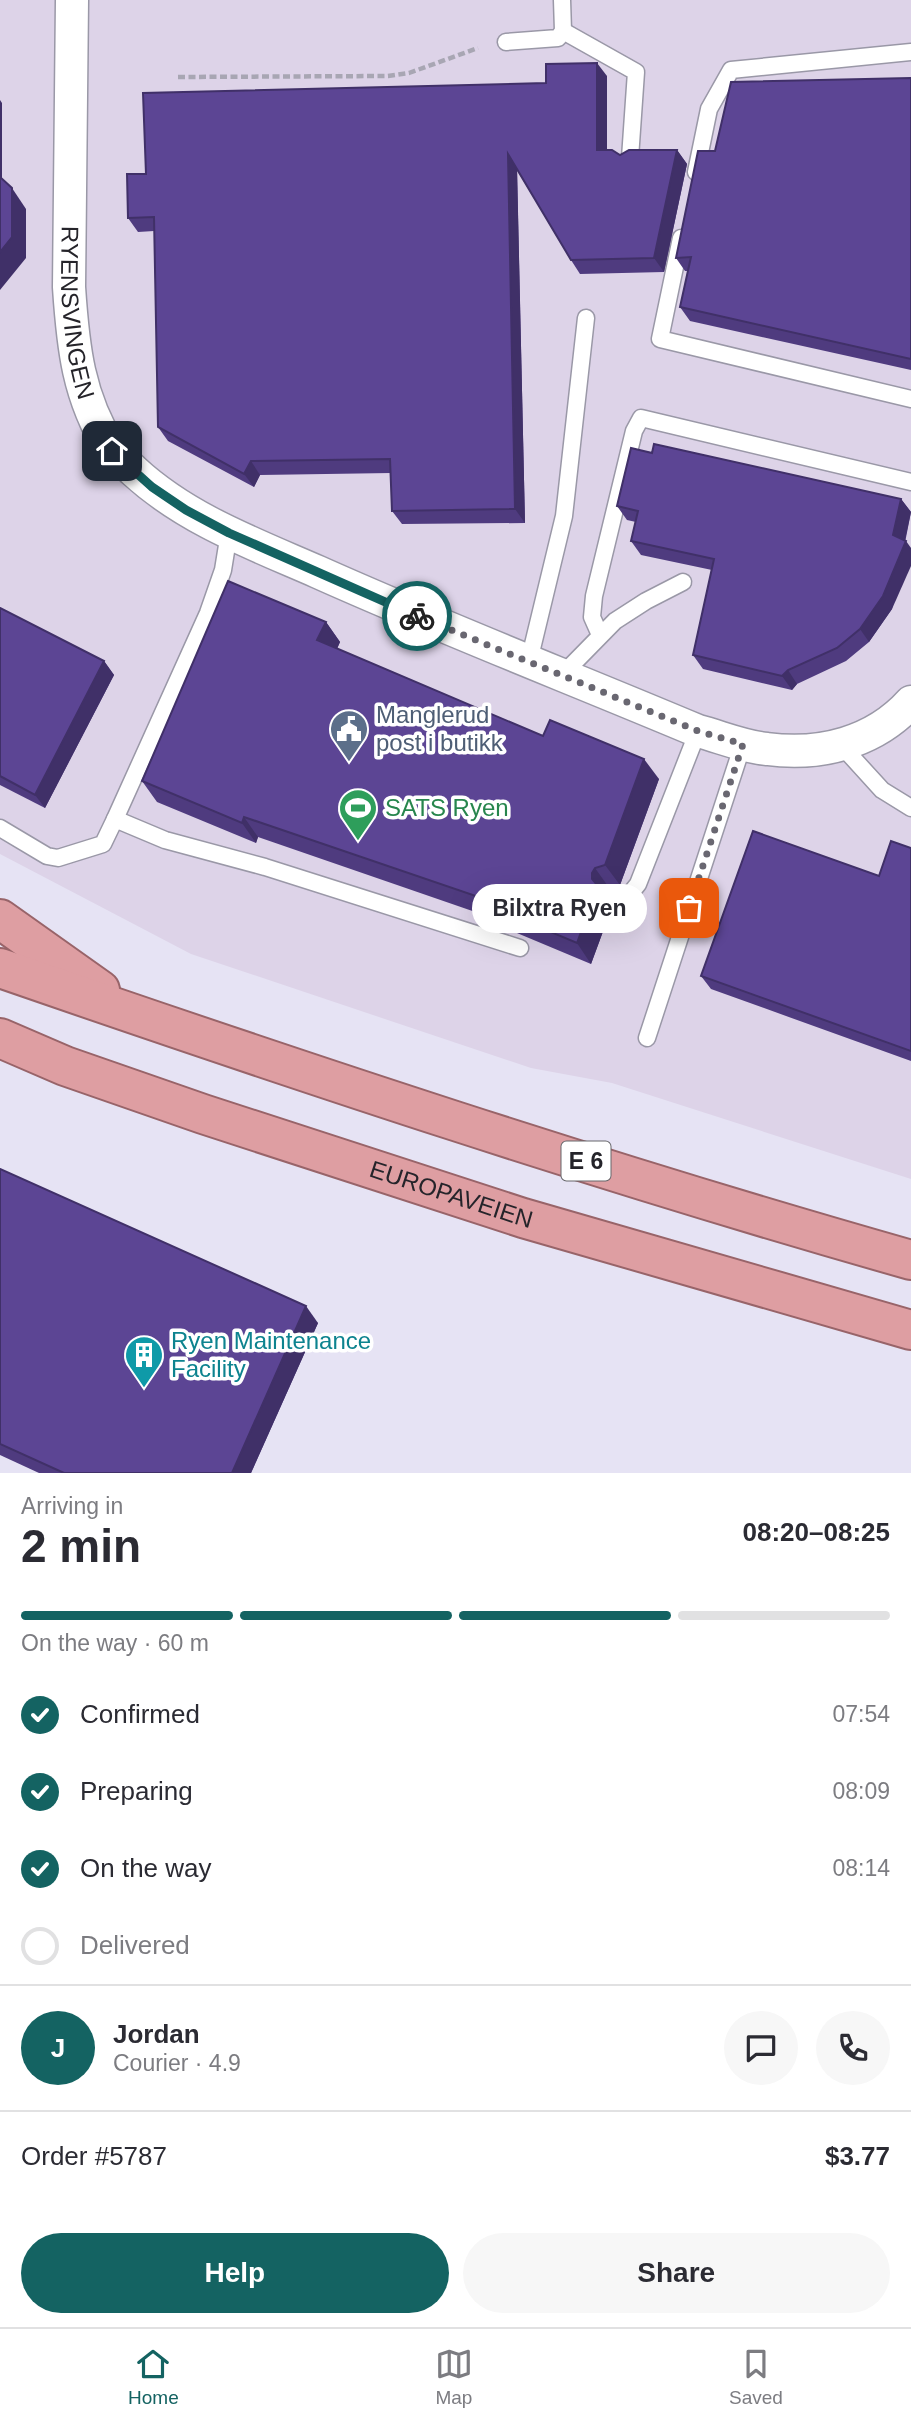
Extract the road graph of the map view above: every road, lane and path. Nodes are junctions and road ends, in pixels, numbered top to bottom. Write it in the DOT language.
graph roads {
  1 [pos="72,0"];
  2 [pos="562,0"];
  3 [pos="563,31"];
  4 [pos="506,42"];
  5 [pos="911,52"];
  6 [pos="178,77"];
  7 [pos="630,158"];
  8 [pos="692,190"];
  9 [pos="686,217"];
  10 [pos="586,318"];
  11 [pos="911,399"];
  12 [pos="911,482"];
  13 [pos="229,533"];
  14 [pos="683,582"];
  15 [pos="600,635"];
  16 [pos="529,661"];
  17 [pos="563,674"];
  18 [pos="911,702"];
  19 [pos="698,731"];
  20 [pos="743,744"];
  21 [pos="841,745"];
  22 [pos="911,808"];
  23 [pos="115,818"];
  24 [pos="0,828"];
  25 [pos="616,897"];
  26 [pos="0,919"];
  27 [pos="520,948"];
  28 [pos="0,968"];
  29 [pos="136,1015"];
  30 [pos="0,1038"];
  31 [pos="647,1038"];
  32 [pos="0,1051"];
  33 [pos="65,1066"];
  34 [pos="911,1260"];
  35 [pos="911,1330"];
  1 -- 13 [label="street, RYENSVINGEN"];
  2 -- 3 [label="lane"];
  3 -- 4 [label="lane"];
  3 -- 7 [label="lane"];
  4 -- 6 [label="path"];
  5 -- 8 [label="lane"];
  9 -- 11 [label="lane"];
  10 -- 16 [label="lane"];
  12 -- 15 [label="lane"];
  13 -- 16 [label="street, RYENSVINGEN"];
  13 -- 23 [label="lane"];
  14 -- 15 [label="lane"];
  15 -- 17 [label="lane"];
  16 -- 17 [label="street, RYENSVINGEN"];
  17 -- 19 [label="street, RYENSVINGEN"];
  18 -- 21 [label="street, RYENSVINGEN"];
  19 -- 20 [label="street, RYENSVINGEN"];
  19 -- 25 [label="lane"];
  20 -- 21 [label="street, RYENSVINGEN"];
  20 -- 31 [label="lane"];
  21 -- 22 [label="lane"];
  23 -- 24 [label="lane"];
  23 -- 27 [label="lane"];
  26 -- 29 [label="highway, E 6"];
  28 -- 29 [label="highway, E 6"];
  29 -- 34 [label="highway, E 6"];
  30 -- 33 [label="highway, EUROPAVEIEN"];
  32 -- 33 [label="highway"];
  33 -- 35 [label="highway, EUROPAVEIEN"];
}
